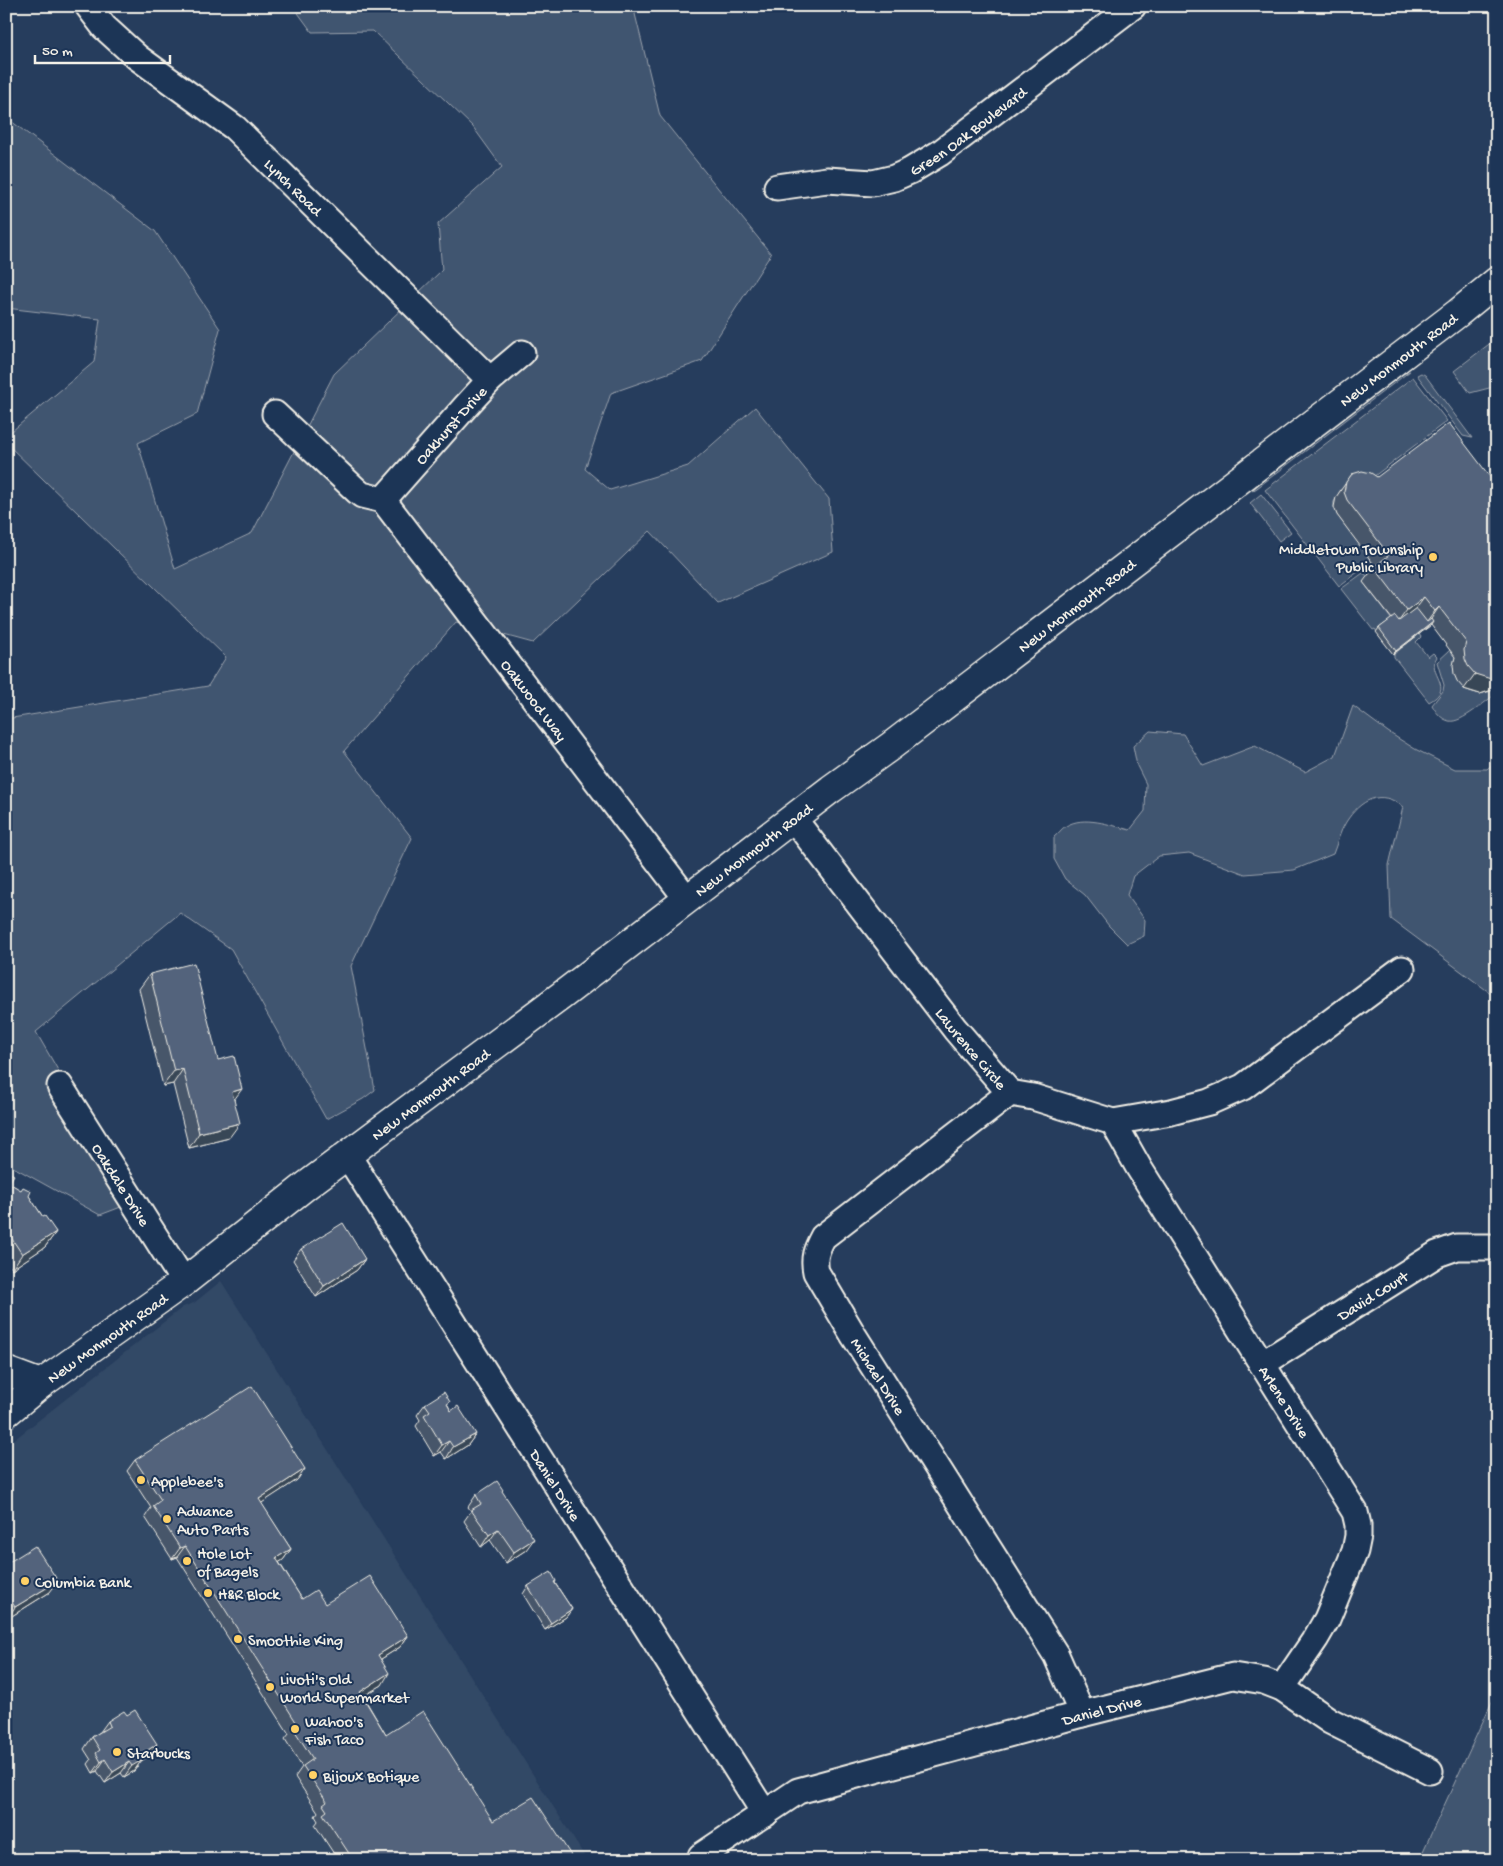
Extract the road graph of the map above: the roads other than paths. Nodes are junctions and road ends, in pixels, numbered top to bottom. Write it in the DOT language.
graph roads {
  1 [pos="88,6"];
  2 [pos="1133,6"];
  3 [pos="777,187"];
  4 [pos="1497,281"];
  5 [pos="522,353"];
  6 [pos="490,380"];
  7 [pos="275,414"];
  8 [pos="383,500"];
  9 [pos="794,819"];
  10 [pos="687,899"];
  11 [pos="1402,969"];
  12 [pos="60,1086"];
  13 [pos="1010,1093"];
  14 [pos="1114,1122"];
  15 [pos="348,1156"];
  16 [pos="1490,1247"];
  17 [pos="184,1282"];
  18 [pos="1262,1364"];
  19 [pos="6,1371"];
  20 [pos="41,1384"];
  21 [pos="6,1413"];
  22 [pos="1282,1688"];
  23 [pos="1082,1714"];
  24 [pos="1430,1771"];
  25 [pos="765,1814"];
  26 [pos="701,1856"];
  1 -- 6 [label="street, Lynch Road"];
  2 -- 3 [label="street, Green Oak Boulevard"];
  4 -- 9 [label="main road, New Monmouth Road"];
  5 -- 6 [label="street, Oakhurst Drive"];
  6 -- 8 [label="street, Oakhurst Drive"];
  7 -- 8 [label="street"];
  8 -- 10 [label="street, Oakwood Way"];
  9 -- 10 [label="main road, New Monmouth Road"];
  9 -- 13 [label="street, Lawrence Circle"];
  10 -- 15 [label="main road, New Monmouth Road"];
  11 -- 14 [label="street, Lawrence Circle"];
  12 -- 17 [label="street, Oakdale Drive"];
  13 -- 14 [label="street, Lawrence Circle"];
  13 -- 23 [label="street, Michael Drive"];
  14 -- 18 [label="street, Arlene Drive"];
  15 -- 17 [label="main road, New Monmouth Road"];
  15 -- 25 [label="street, Daniel Drive"];
  16 -- 18 [label="street, David Court"];
  17 -- 20 [label="main road, New Monmouth Road"];
  18 -- 22 [label="street, Arlene Drive"];
  19 -- 20 [label="main road"];
  20 -- 21 [label="main road, New Monmouth Road"];
  22 -- 23 [label="street, Daniel Drive"];
  22 -- 24 [label="street, Daniel Drive"];
  23 -- 25 [label="street, Daniel Drive"];
  25 -- 26 [label="street, Daniel Drive"];
}
